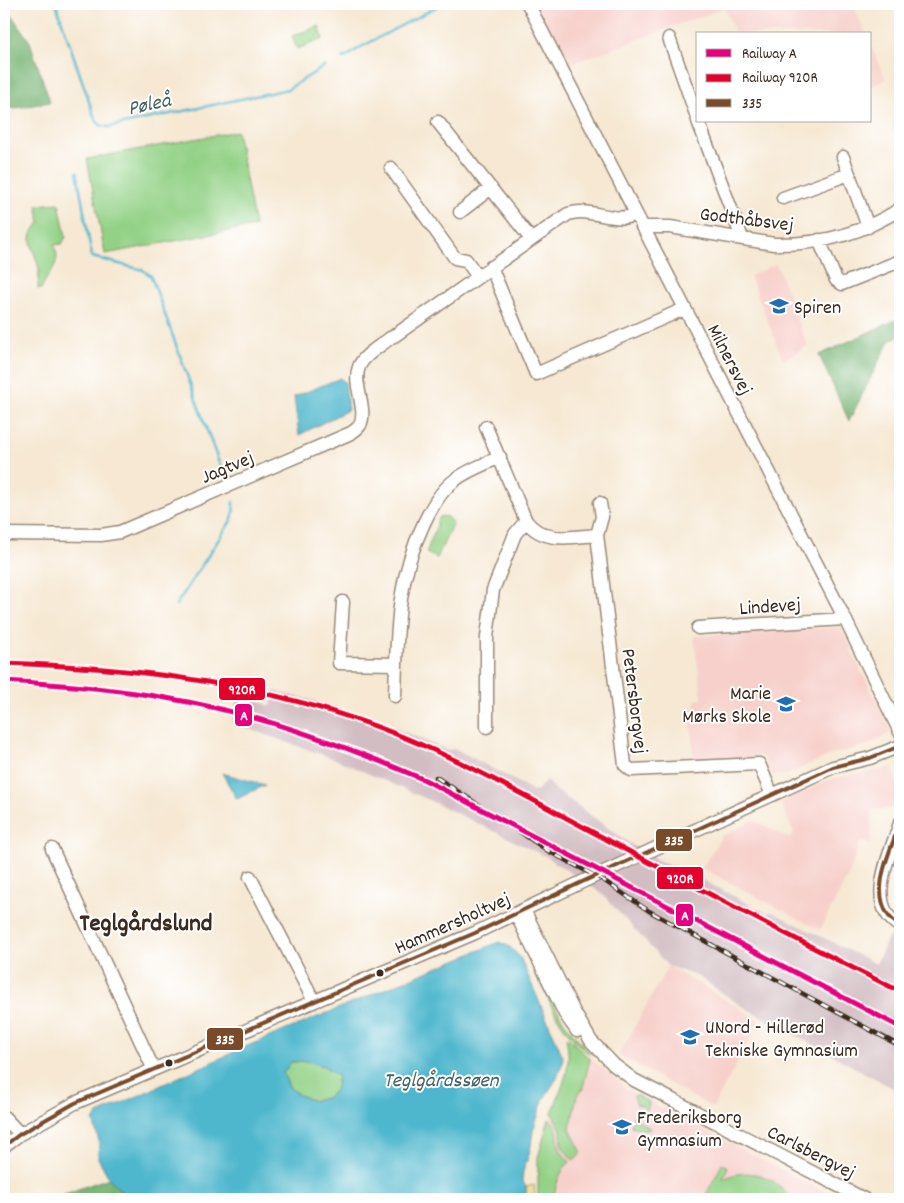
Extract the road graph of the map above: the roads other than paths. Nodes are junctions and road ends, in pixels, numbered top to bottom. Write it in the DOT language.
graph roads {
  1 [pos="528,4"];
  2 [pos="669,38"];
  3 [pos="696,114"];
  4 [pos="438,122"];
  5 [pos="699,122"];
  6 [pos="843,157"];
  7 [pos="391,168"];
  8 [pos="849,174"];
  9 [pos="491,188"];
  10 [pos="783,198"];
  11 [pos="460,212"];
  12 [pos="636,214"];
  13 [pos="899,214"];
  14 [pos="642,227"];
  15 [pos="868,227"];
  16 [pos="742,238"];
  17 [pos="531,239"];
  18 [pos="819,240"];
  19 [pos="900,262"];
  20 [pos="491,268"];
  21 [pos="478,276"];
  22 [pos="684,309"];
  23 [pos="486,427"];
  24 [pos="500,457"];
  25 [pos="600,503"];
  26 [pos="526,521"];
  27 [pos="4,534"];
  28 [pos="597,535"];
  29 [pos="343,602"];
  30 [pos="845,619"];
  31 [pos="698,628"];
  32 [pos="396,664"];
  33 [pos="395,696"];
  34 [pos="487,727"];
  35 [pos="900,732"];
  36 [pos="900,746"];
  37 [pos="772,795"];
  38 [pos="900,823"];
  39 [pos="52,849"];
  40 [pos="250,877"];
  41 [pos="520,912"];
  42 [pos="900,926"];
  43 [pos="314,1001"];
  44 [pos="153,1068"];
  45 [pos="4,1117"];
  46 [pos="20,1134"];
  47 [pos="4,1146"];
  48 [pos="864,1199"];
  1 -- 12 [label="street, Milnersvej"];
  2 -- 3 [label="street"];
  4 -- 9 [label="street"];
  5 -- 16 [label="street"];
  6 -- 8 [label="street"];
  7 -- 21 [label="street"];
  8 -- 10 [label="street"];
  8 -- 15 [label="street"];
  9 -- 11 [label="street"];
  9 -- 17 [label="street"];
  12 -- 14 [label="street, Milnersvej"];
  12 -- 17 [label="street"];
  13 -- 15 [label="street, Godthåbsvej"];
  14 -- 16 [label="street, Godthåbsvej"];
  14 -- 22 [label="street, Milnersvej"];
  15 -- 18 [label="street, Godthåbsvej"];
  16 -- 18 [label="street, Godthåbsvej"];
  17 -- 20 [label="street"];
  18 -- 19 [label="street"];
  20 -- 21 [label="street"];
  20 -- 22 [label="street"];
  21 -- 27 [label="street, Jagtvej"];
  22 -- 30 [label="street, Milnersvej"];
  23 -- 24 [label="street"];
  24 -- 26 [label="street"];
  24 -- 32 [label="street"];
  25 -- 28 [label="street, Petersborgvej"];
  26 -- 28 [label="street"];
  26 -- 34 [label="street"];
  28 -- 37 [label="street, Petersborgvej"];
  29 -- 32 [label="street"];
  30 -- 31 [label="street, Lindevej"];
  30 -- 35 [label="street, Milnersvej"];
  32 -- 33 [label="street"];
  36 -- 37 [label="street, Hammersholtvej"];
  37 -- 41 [label="street, Hammersholtvej"];
  38 -- 42 [label="street"];
  39 -- 44 [label="street"];
  40 -- 43 [label="street"];
  41 -- 43 [label="street, Hammersholtvej"];
  41 -- 48 [label="street, Carlsbergvej"];
  43 -- 44 [label="street, Hammersholtvej"];
  44 -- 46 [label="street, Hammersholtvej"];
  45 -- 46 [label="street"];
  46 -- 47 [label="street, Hammersholtvej"];
}
